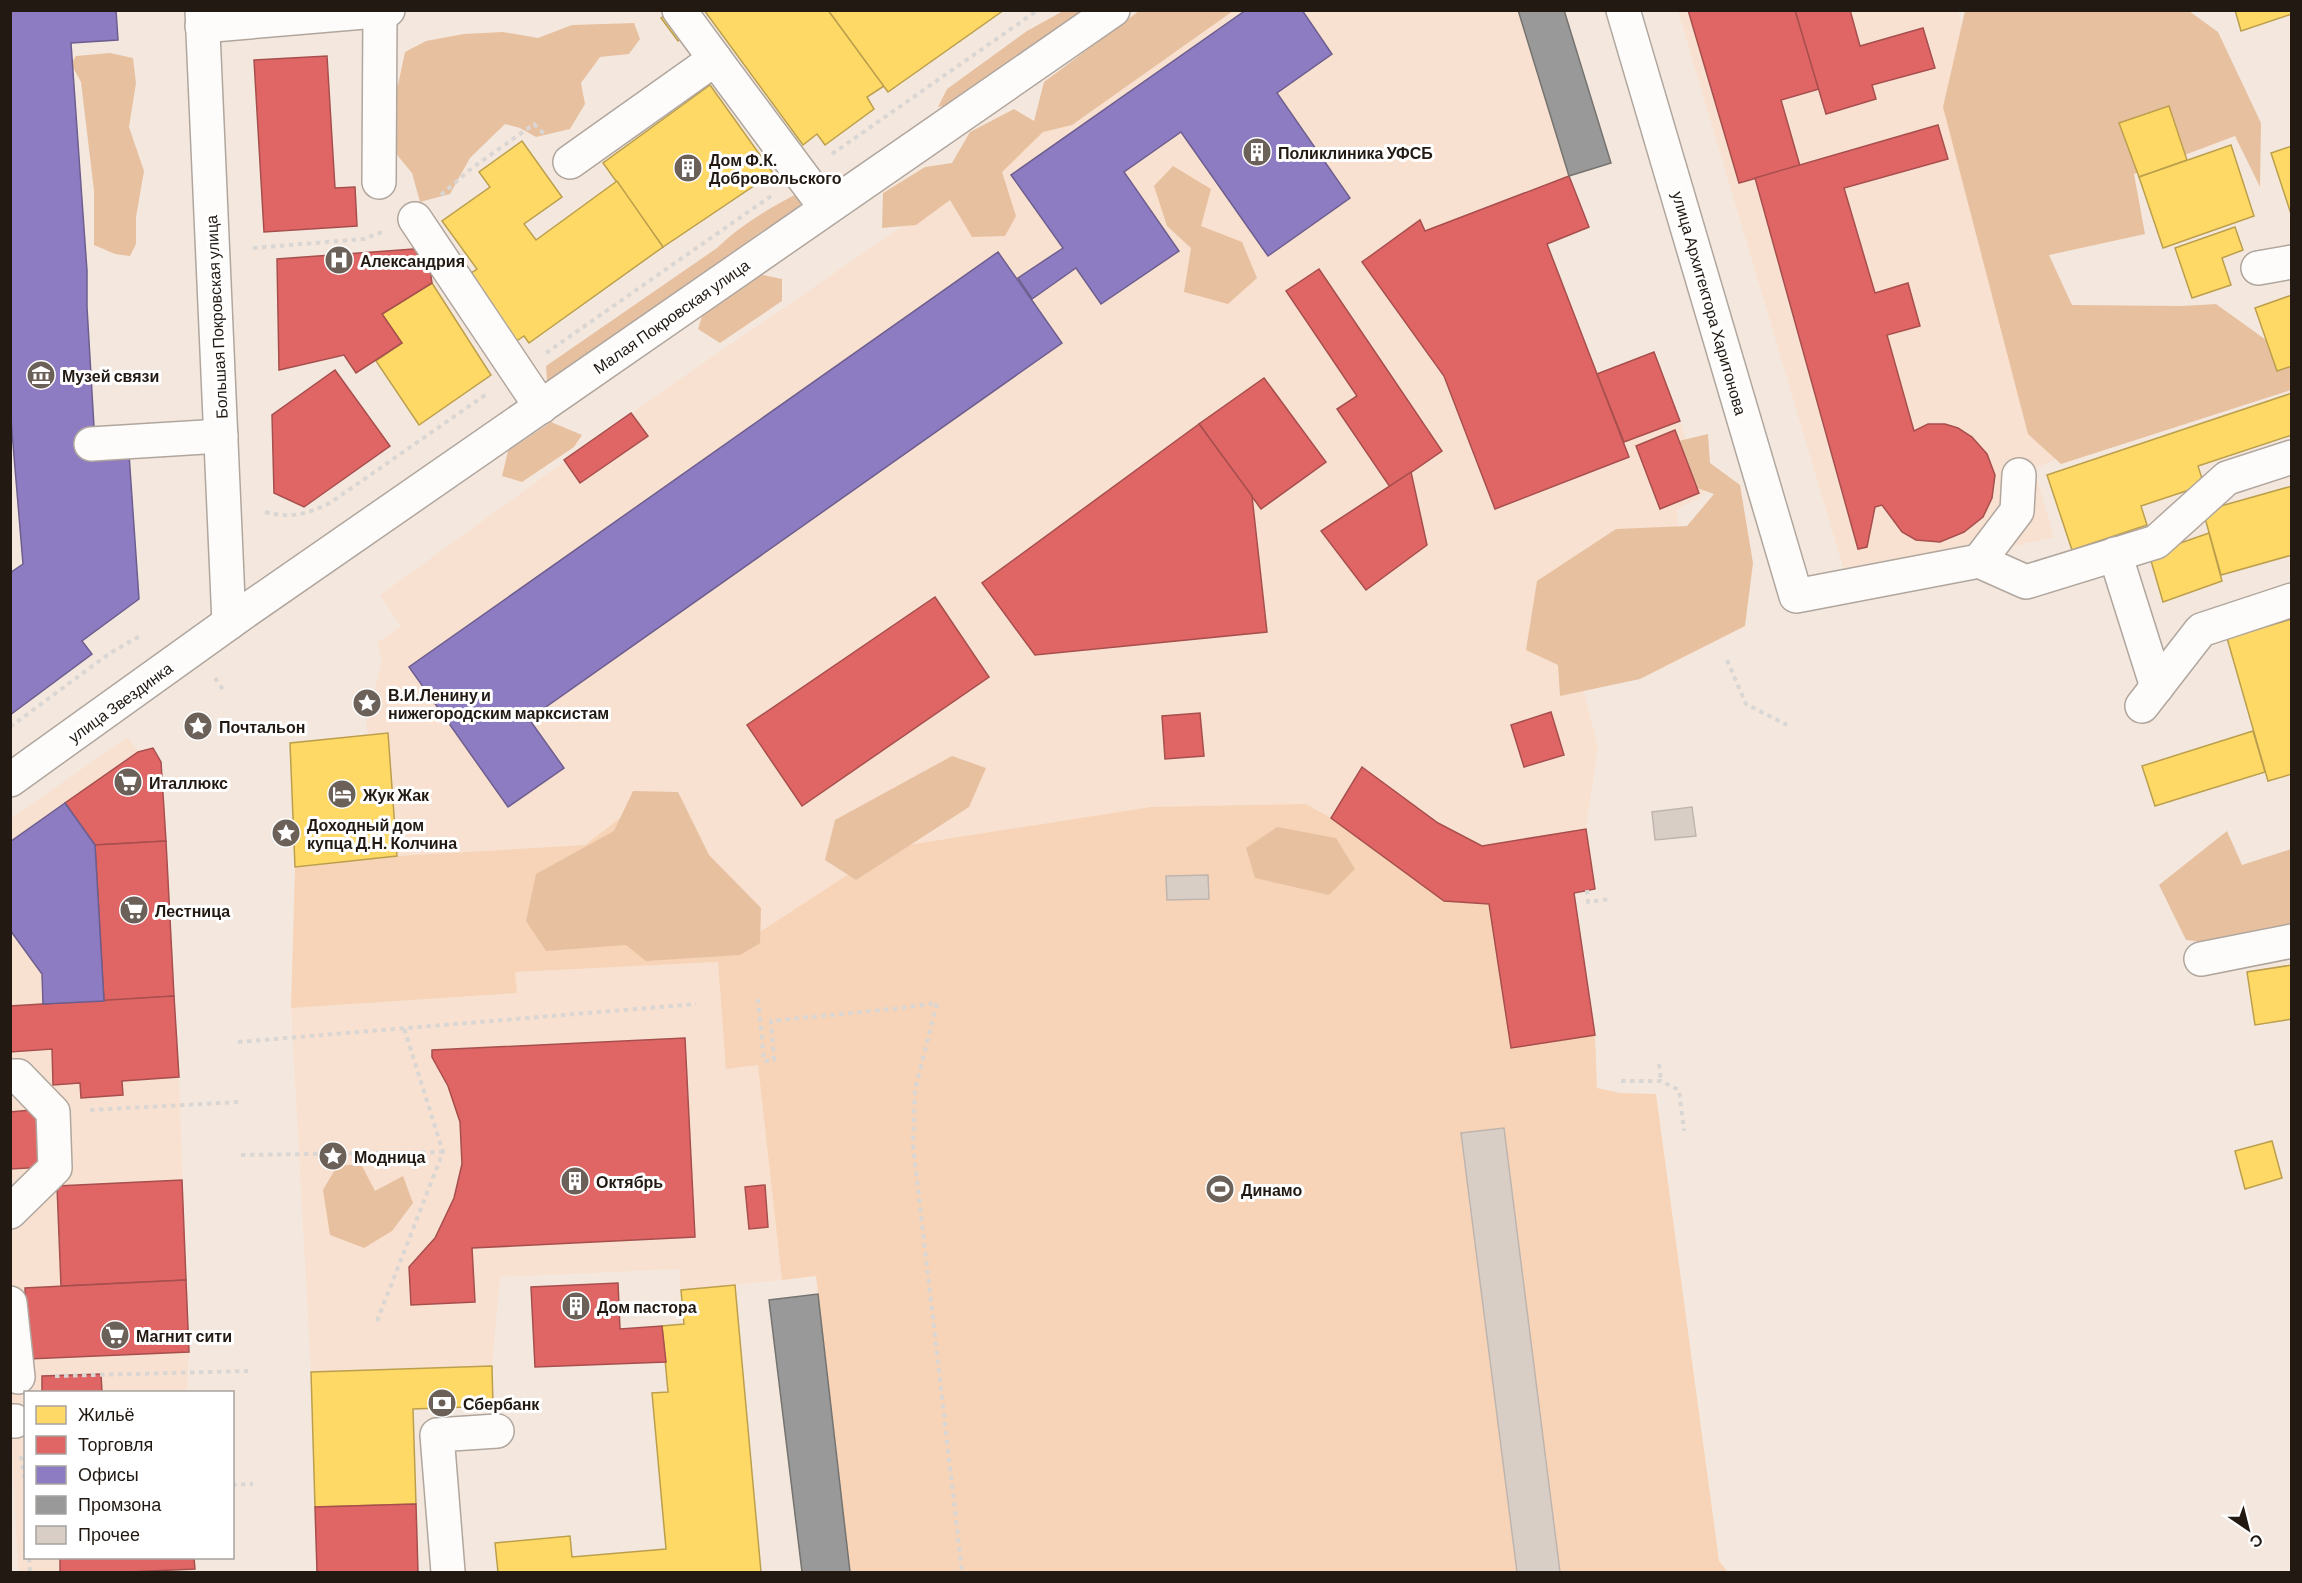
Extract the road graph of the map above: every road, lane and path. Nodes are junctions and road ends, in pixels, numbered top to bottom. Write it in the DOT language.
graph roads {
  1 [pos="679,10"];
  2 [pos="1038,10"];
  3 [pos="1113,10"];
  4 [pos="1623,10"];
  5 [pos="384,11"];
  6 [pos="202,18"];
  7 [pos="716,59"];
  8 [pos="570,162"];
  9 [pos="801,175"];
  10 [pos="380,182"];
  11 [pos="826,208"];
  12 [pos="415,219"];
  13 [pos="253,248"];
  14 [pos="2292,261"];
  15 [pos="2258,268"];
  16 [pos="517,373"];
  17 [pos="541,407"];
  18 [pos="221,436"];
  19 [pos="91,444"];
  20 [pos="2292,457"];
  21 [pos="2019,475"];
  22 [pos="265,512"];
  23 [pos="2115,554"];
  24 [pos="1979,561"];
  25 [pos="2292,600"];
  26 [pos="229,623"];
  27 [pos="140,636"];
  28 [pos="1726,660"];
  29 [pos="213,675"];
  30 [pos="224,691"];
  31 [pos="1786,725"];
  32 [pos="10,727"];
  33 [pos="10,780"];
  34 [pos="1587,891"];
  35 [pos="1609,899"];
  36 [pos="2292,941"];
  37 [pos="2200,959"];
  38 [pos="758,999"];
  39 [pos="696,1004"];
  40 [pos="404,1028"];
  41 [pos="238,1042"];
  42 [pos="1659,1064"];
  43 [pos="10,1076"];
  44 [pos="1621,1081"];
  45 [pos="1661,1081"];
  46 [pos="240,1102"];
  47 [pos="53,1112"];
  48 [pos="1684,1131"];
  49 [pos="443,1152"];
  50 [pos="241,1155"];
  51 [pos="10,1212"];
  52 [pos="10,1303"];
  53 [pos="377,1321"];
  54 [pos="248,1371"];
  55 [pos="18,1377"];
  56 [pos="497,1431"];
  57 [pos="253,1484"];
  58 [pos="234,1485"];
  59 [pos="448,1572"];
  60 [pos="962,1572"];
  1 -- 7 [label="street"];
  2 -- 9 [label="path"];
  3 -- 11 [label="street, Малая Покровская улица"];
  4 -- 24 [label="street, улица Архитектора Харитонова"];
  5 -- 6 [label="street"];
  5 -- 10 [label="street"];
  6 -- 18 [label="street, Большая Покровская улица"];
  7 -- 8 [label="street"];
  7 -- 9 [label="street"];
  8 -- 12 [label="path"];
  9 -- 11 [label="street"];
  9 -- 16 [label="path"];
  11 -- 17 [label="street, Малая Покровская улица"];
  12 -- 13 [label="path"];
  12 -- 16 [label="street"];
  14 -- 15 [label="street"];
  16 -- 17 [label="street"];
  16 -- 22 [label="path"];
  17 -- 26 [label="street, Малая Покровская улица"];
  18 -- 19 [label="street"];
  18 -- 26 [label="street, Большая Покровская улица"];
  20 -- 23 [label="street"];
  21 -- 24 [label="street"];
  23 -- 24 [label="street"];
  23 -- 25 [label="street"];
  26 -- 33 [label="street, улица Звездинка"];
  27 -- 32 [label="path"];
  28 -- 31 [label="path"];
  29 -- 30 [label="path"];
  34 -- 35 [label="path"];
  36 -- 37 [label="street"];
  38 -- 60 [label="path"];
  39 -- 40 [label="path"];
  40 -- 41 [label="path"];
  40 -- 49 [label="path"];
  42 -- 45 [label="path"];
  43 -- 47 [label="street"];
  44 -- 45 [label="path"];
  45 -- 48 [label="path"];
  46 -- 47 [label="path"];
  47 -- 51 [label="street"];
  49 -- 50 [label="path"];
  49 -- 53 [label="path"];
  52 -- 55 [label="street"];
  54 -- 55 [label="path"];
  56 -- 59 [label="street"];
  57 -- 58 [label="path"];
}
